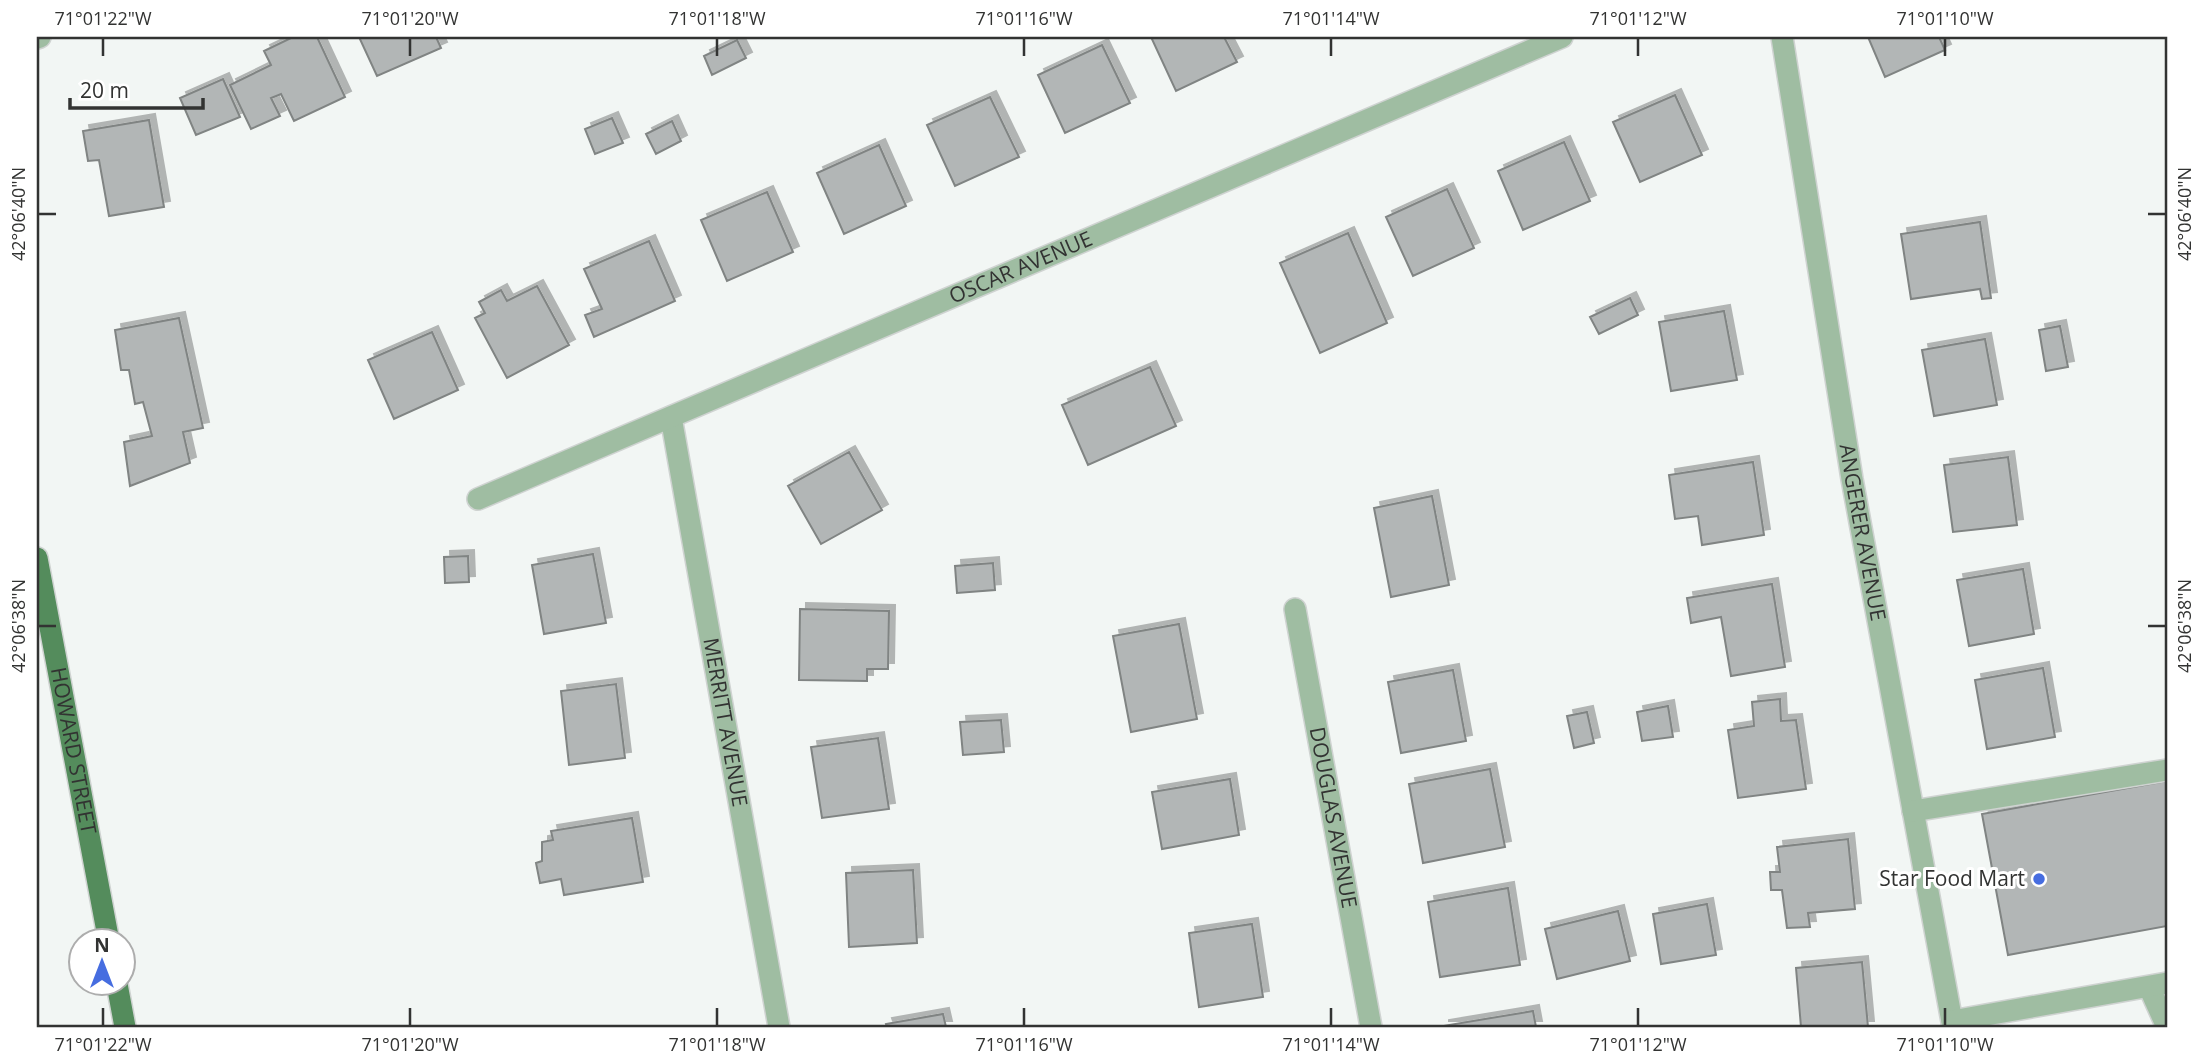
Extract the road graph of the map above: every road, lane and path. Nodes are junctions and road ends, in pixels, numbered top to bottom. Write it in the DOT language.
graph roads {
  1 [pos="1562,37"];
  2 [pos="1782,37"];
  3 [pos="671,417"];
  4 [pos="478,499"];
  5 [pos="37,558"];
  6 [pos="1295,609"];
  7 [pos="2167,771"];
  8 [pos="1913,811"];
  9 [pos="106,928"];
  10 [pos="2158,985"];
  11 [pos="120,998"];
  12 [pos="1953,1024"];
  13 [pos="125,1027"];
  14 [pos="779,1027"];
  15 [pos="1371,1027"];
  16 [pos="2167,1027"];
  1 -- 3 [label="street, OSCAR AVENUE"];
  2 -- 8 [label="street, ANGERER AVENUE"];
  3 -- 4 [label="street, OSCAR AVENUE"];
  3 -- 14 [label="street, MERRITT AVENUE"];
  5 -- 9 [label="main road, HOWARD STREET"];
  6 -- 15 [label="street, DOUGLAS AVENUE"];
  7 -- 8 [label="street"];
  8 -- 12 [label="street, ANGERER AVENUE"];
  10 -- 12 [label="street"];
  10 -- 16 [label="street"];
  11 -- 13 [label="main road"];
}
